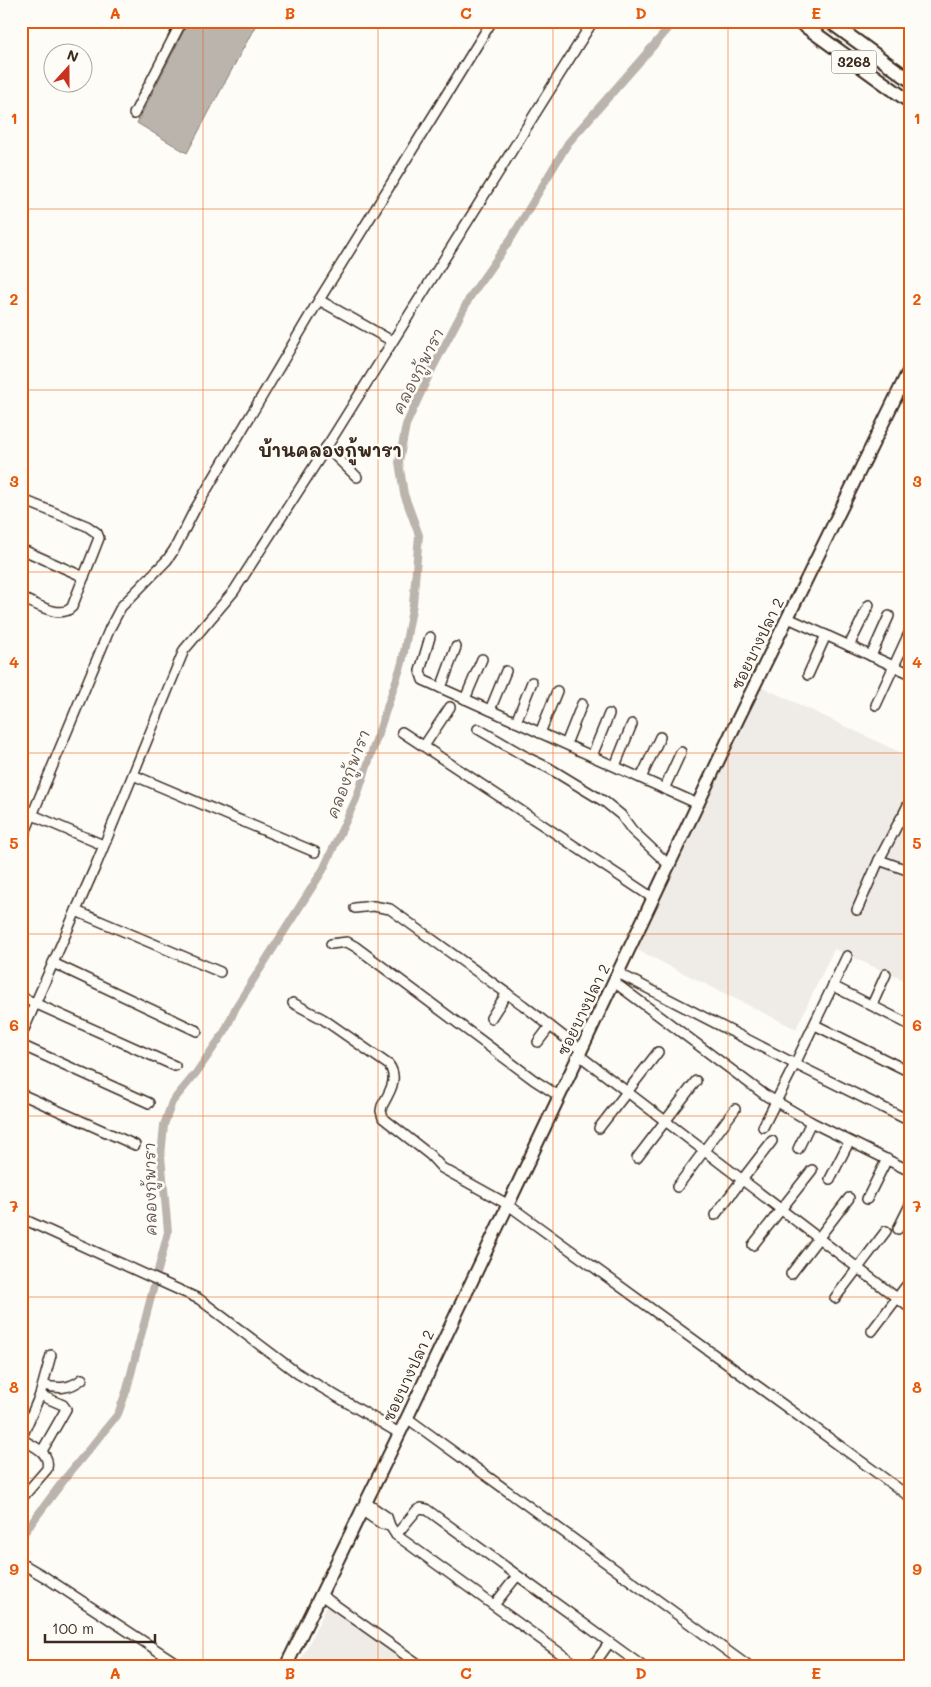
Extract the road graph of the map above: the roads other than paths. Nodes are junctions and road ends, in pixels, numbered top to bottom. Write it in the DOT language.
graph roads {
  1 [pos="182,21"];
  2 [pos="492,21"];
  3 [pos="593,21"];
  4 [pos="798,21"];
  5 [pos="829,21"];
  6 [pos="910,80"];
  7 [pos="910,102"];
  8 [pos="134,114"];
  9 [pos="320,300"];
  10 [pos="392,341"];
  11 [pos="910,368"];
  12 [pos="326,447"];
  13 [pos="357,477"];
  14 [pos="21,499"];
  15 [pos="21,550"];
  16 [pos="84,577"];
  17 [pos="21,598"];
  18 [pos="868,605"];
  19 [pos="889,616"];
  20 [pos="788,618"];
  21 [pos="910,631"];
  22 [pos="826,635"];
  23 [pos="430,637"];
  24 [pos="850,646"];
  25 [pos="456,647"];
  26 [pos="871,656"];
  27 [pos="482,659"];
  28 [pos="892,666"];
  29 [pos="506,671"];
  30 [pos="909,673"];
  31 [pos="808,675"];
  32 [pos="532,682"];
  33 [pos="441,688"];
  34 [pos="557,691"];
  35 [pos="465,699"];
  36 [pos="582,704"];
  37 [pos="876,704"];
  38 [pos="450,707"];
  39 [pos="490,710"];
  40 [pos="609,714"];
  41 [pos="516,722"];
  42 [pos="632,724"];
  43 [pos="478,729"];
  44 [pos="402,732"];
  45 [pos="540,732"];
  46 [pos="660,737"];
  47 [pos="566,744"];
  48 [pos="424,746"];
  49 [pos="681,752"];
  50 [pos="592,756"];
  51 [pos="615,766"];
  52 [pos="133,775"];
  53 [pos="641,778"];
  54 [pos="664,789"];
  55 [pos="910,801"];
  56 [pos="698,804"];
  57 [pos="21,810"];
  58 [pos="33,815"];
  59 [pos="21,842"];
  60 [pos="103,845"];
  61 [pos="315,852"];
  62 [pos="879,860"];
  63 [pos="670,866"];
  64 [pos="910,871"];
  65 [pos="653,898"];
  66 [pos="355,908"];
  67 [pos="857,910"];
  68 [pos="76,911"];
  69 [pos="331,944"];
  70 [pos="847,956"];
  71 [pos="53,963"];
  72 [pos="220,972"];
  73 [pos="886,974"];
  74 [pos="616,978"];
  75 [pos="641,985"];
  76 [pos="833,986"];
  77 [pos="506,993"];
  78 [pos="635,997"];
  79 [pos="21,998"];
  80 [pos="293,1003"];
  81 [pos="35,1004"];
  82 [pos="872,1006"];
  83 [pos="491,1018"];
  84 [pos="910,1024"];
  85 [pos="815,1025"];
  86 [pos="550,1026"];
  87 [pos="197,1031"];
  88 [pos="21,1036"];
  89 [pos="538,1042"];
  90 [pos="21,1045"];
  91 [pos="658,1052"];
  92 [pos="580,1053"];
  93 [pos="795,1064"];
  94 [pos="175,1066"];
  95 [pos="910,1072"];
  96 [pos="696,1081"];
  97 [pos="628,1092"];
  98 [pos="21,1094"];
  99 [pos="559,1096"];
  100 [pos="775,1101"];
  101 [pos="149,1103"];
  102 [pos="734,1109"];
  103 [pos="666,1121"];
  104 [pos="910,1121"];
  105 [pos="811,1122"];
  106 [pos="763,1126"];
  107 [pos="599,1128"];
  108 [pos="772,1141"];
  109 [pos="850,1142"];
  110 [pos="135,1145"];
  111 [pos="798,1150"];
  112 [pos="704,1151"];
  113 [pos="637,1158"];
  114 [pos="887,1160"];
  115 [pos="812,1170"];
  116 [pos="910,1171"];
  117 [pos="830,1179"];
  118 [pos="742,1180"];
  119 [pos="677,1187"];
  120 [pos="850,1198"];
  121 [pos="867,1199"];
  122 [pos="507,1204"];
  123 [pos="910,1205"];
  124 [pos="782,1210"];
  125 [pos="715,1216"];
  126 [pos="907,1216"];
  127 [pos="21,1218"];
  128 [pos="898,1229"];
  129 [pos="886,1231"];
  130 [pos="820,1238"];
  131 [pos="753,1245"];
  132 [pos="858,1268"];
  133 [pos="791,1274"];
  134 [pos="910,1281"];
  135 [pos="835,1298"];
  136 [pos="897,1298"];
  137 [pos="910,1308"];
  138 [pos="872,1331"];
  139 [pos="51,1355"];
  140 [pos="82,1379"];
  141 [pos="43,1385"];
  142 [pos="40,1395"];
  143 [pos="407,1418"];
  144 [pos="399,1433"];
  145 [pos="42,1451"];
  146 [pos="910,1497"];
  147 [pos="21,1499"];
  148 [pos="363,1506"];
  149 [pos="396,1535"];
  150 [pos="22,1564"];
  151 [pos="517,1576"];
  152 [pos="321,1595"];
  153 [pos="494,1606"];
  154 [pos="609,1642"];
  155 [pos="181,1666"];
  156 [pos="286,1666"];
  157 [pos="421,1666"];
  158 [pos="578,1666"];
  159 [pos="593,1666"];
  160 [pos="642,1666"];
  161 [pos="748,1666"];
  1 -- 8 [label="street"];
  2 -- 9 [label="street"];
  3 -- 10 [label="street"];
  4 -- 7 [label="main road, 3268"];
  5 -- 6 [label="main road, 3268"];
  9 -- 10 [label="street"];
  9 -- 58 [label="street"];
  10 -- 12 [label="street"];
  11 -- 20 [label="street, ซอยบางปลา 2"];
  12 -- 13 [label="street"];
  12 -- 52 [label="street"];
  14 -- 16 [label="street"];
  15 -- 16 [label="street"];
  16 -- 17 [label="street"];
  18 -- 24 [label="street"];
  19 -- 26 [label="street"];
  20 -- 22 [label="street"];
  20 -- 56 [label="street, ซอยบางปลา 2"];
  21 -- 28 [label="street"];
  22 -- 24 [label="street"];
  22 -- 31 [label="street"];
  23 -- 33 [label="street"];
  24 -- 26 [label="street"];
  25 -- 33 [label="street"];
  26 -- 28 [label="street"];
  27 -- 35 [label="street"];
  28 -- 30 [label="street"];
  28 -- 37 [label="street"];
  29 -- 39 [label="street"];
  32 -- 41 [label="street"];
  33 -- 35 [label="street"];
  34 -- 45 [label="street"];
  35 -- 39 [label="street"];
  36 -- 47 [label="street"];
  38 -- 48 [label="street"];
  39 -- 41 [label="street"];
  40 -- 50 [label="street"];
  41 -- 45 [label="street"];
  42 -- 51 [label="street"];
  43 -- 63 [label="street"];
  44 -- 48 [label="street"];
  45 -- 47 [label="street"];
  46 -- 53 [label="street"];
  47 -- 50 [label="street"];
  48 -- 65 [label="street"];
  49 -- 54 [label="street"];
  50 -- 51 [label="street"];
  51 -- 53 [label="street"];
  52 -- 60 [label="street"];
  52 -- 61 [label="street"];
  53 -- 54 [label="street"];
  54 -- 56 [label="street"];
  55 -- 62 [label="street"];
  56 -- 63 [label="street, ซอยบางปลา 2"];
  57 -- 58 [label="street"];
  58 -- 59 [label="street"];
  58 -- 60 [label="street"];
  60 -- 68 [label="street"];
  62 -- 64 [label="street"];
  62 -- 67 [label="street"];
  63 -- 65 [label="street, ซอยบางปลา 2"];
  65 -- 74 [label="street, ซอยบางปลา 2"];
  66 -- 77 [label="street"];
  68 -- 71 [label="street"];
  68 -- 72 [label="street"];
  69 -- 99 [label="street"];
  70 -- 76 [label="street"];
  71 -- 81 [label="street"];
  71 -- 87 [label="street"];
  73 -- 82 [label="street"];
  74 -- 75 [label="street"];
  74 -- 78 [label="street"];
  74 -- 92 [label="street, ซอยบางปลา 2"];
  75 -- 78 [label="street"];
  75 -- 93 [label="street"];
  76 -- 82 [label="street"];
  76 -- 85 [label="street"];
  77 -- 83 [label="street"];
  77 -- 86 [label="street"];
  78 -- 100 [label="street"];
  79 -- 81 [label="street"];
  80 -- 122 [label="street"];
  81 -- 88 [label="street"];
  81 -- 94 [label="street"];
  82 -- 84 [label="street"];
  85 -- 93 [label="street"];
  85 -- 95 [label="street"];
  86 -- 89 [label="street"];
  86 -- 92 [label="street"];
  90 -- 101 [label="street"];
  91 -- 97 [label="street"];
  92 -- 97 [label="street"];
  92 -- 99 [label="street, ซอยบางปลา 2"];
  93 -- 100 [label="street"];
  93 -- 104 [label="street"];
  96 -- 103 [label="street"];
  97 -- 103 [label="street"];
  97 -- 107 [label="street"];
  98 -- 110 [label="street"];
  99 -- 122 [label="street, ซอยบางปลา 2"];
  100 -- 105 [label="street"];
  100 -- 106 [label="street"];
  102 -- 112 [label="street"];
  103 -- 112 [label="street"];
  103 -- 113 [label="street"];
  105 -- 109 [label="street"];
  105 -- 111 [label="street"];
  108 -- 118 [label="street"];
  109 -- 114 [label="street"];
  109 -- 117 [label="street"];
  112 -- 118 [label="street"];
  112 -- 119 [label="street"];
  114 -- 116 [label="street"];
  114 -- 121 [label="street"];
  115 -- 124 [label="street"];
  118 -- 124 [label="street"];
  118 -- 125 [label="street"];
  120 -- 130 [label="street"];
  122 -- 143 [label="street, ซอยบางปลา 2"];
  122 -- 146 [label="street"];
  123 -- 126 [label="street"];
  124 -- 130 [label="street"];
  124 -- 131 [label="street"];
  126 -- 128 [label="street"];
  127 -- 144 [label="street"];
  129 -- 132 [label="street"];
  130 -- 132 [label="street"];
  130 -- 133 [label="street"];
  132 -- 135 [label="street"];
  132 -- 136 [label="street"];
  134 -- 136 [label="street"];
  136 -- 137 [label="street"];
  136 -- 138 [label="street"];
  139 -- 141 [label="street"];
  140 -- 141 [label="street"];
  141 -- 142 [label="street"];
  142 -- 145 [label="street"];
  142 -- 145 [label="street"];
  143 -- 144 [label="street, ซอยบางปลา 2"];
  143 -- 161 [label="street"];
  144 -- 148 [label="street, ซอยบางปลา 2"];
  145 -- 147 [label="street"];
  148 -- 149 [label="street"];
  148 -- 152 [label="street, ซอยบางปลา 2"];
  149 -- 151 [label="street"];
  149 -- 153 [label="street"];
  150 -- 155 [label="street"];
  151 -- 153 [label="street"];
  151 -- 154 [label="street"];
  152 -- 156 [label="street, ซอยบางปลา 2"];
  152 -- 157 [label="street"];
  153 -- 158 [label="street"];
  154 -- 159 [label="street"];
  154 -- 160 [label="street"];
}
